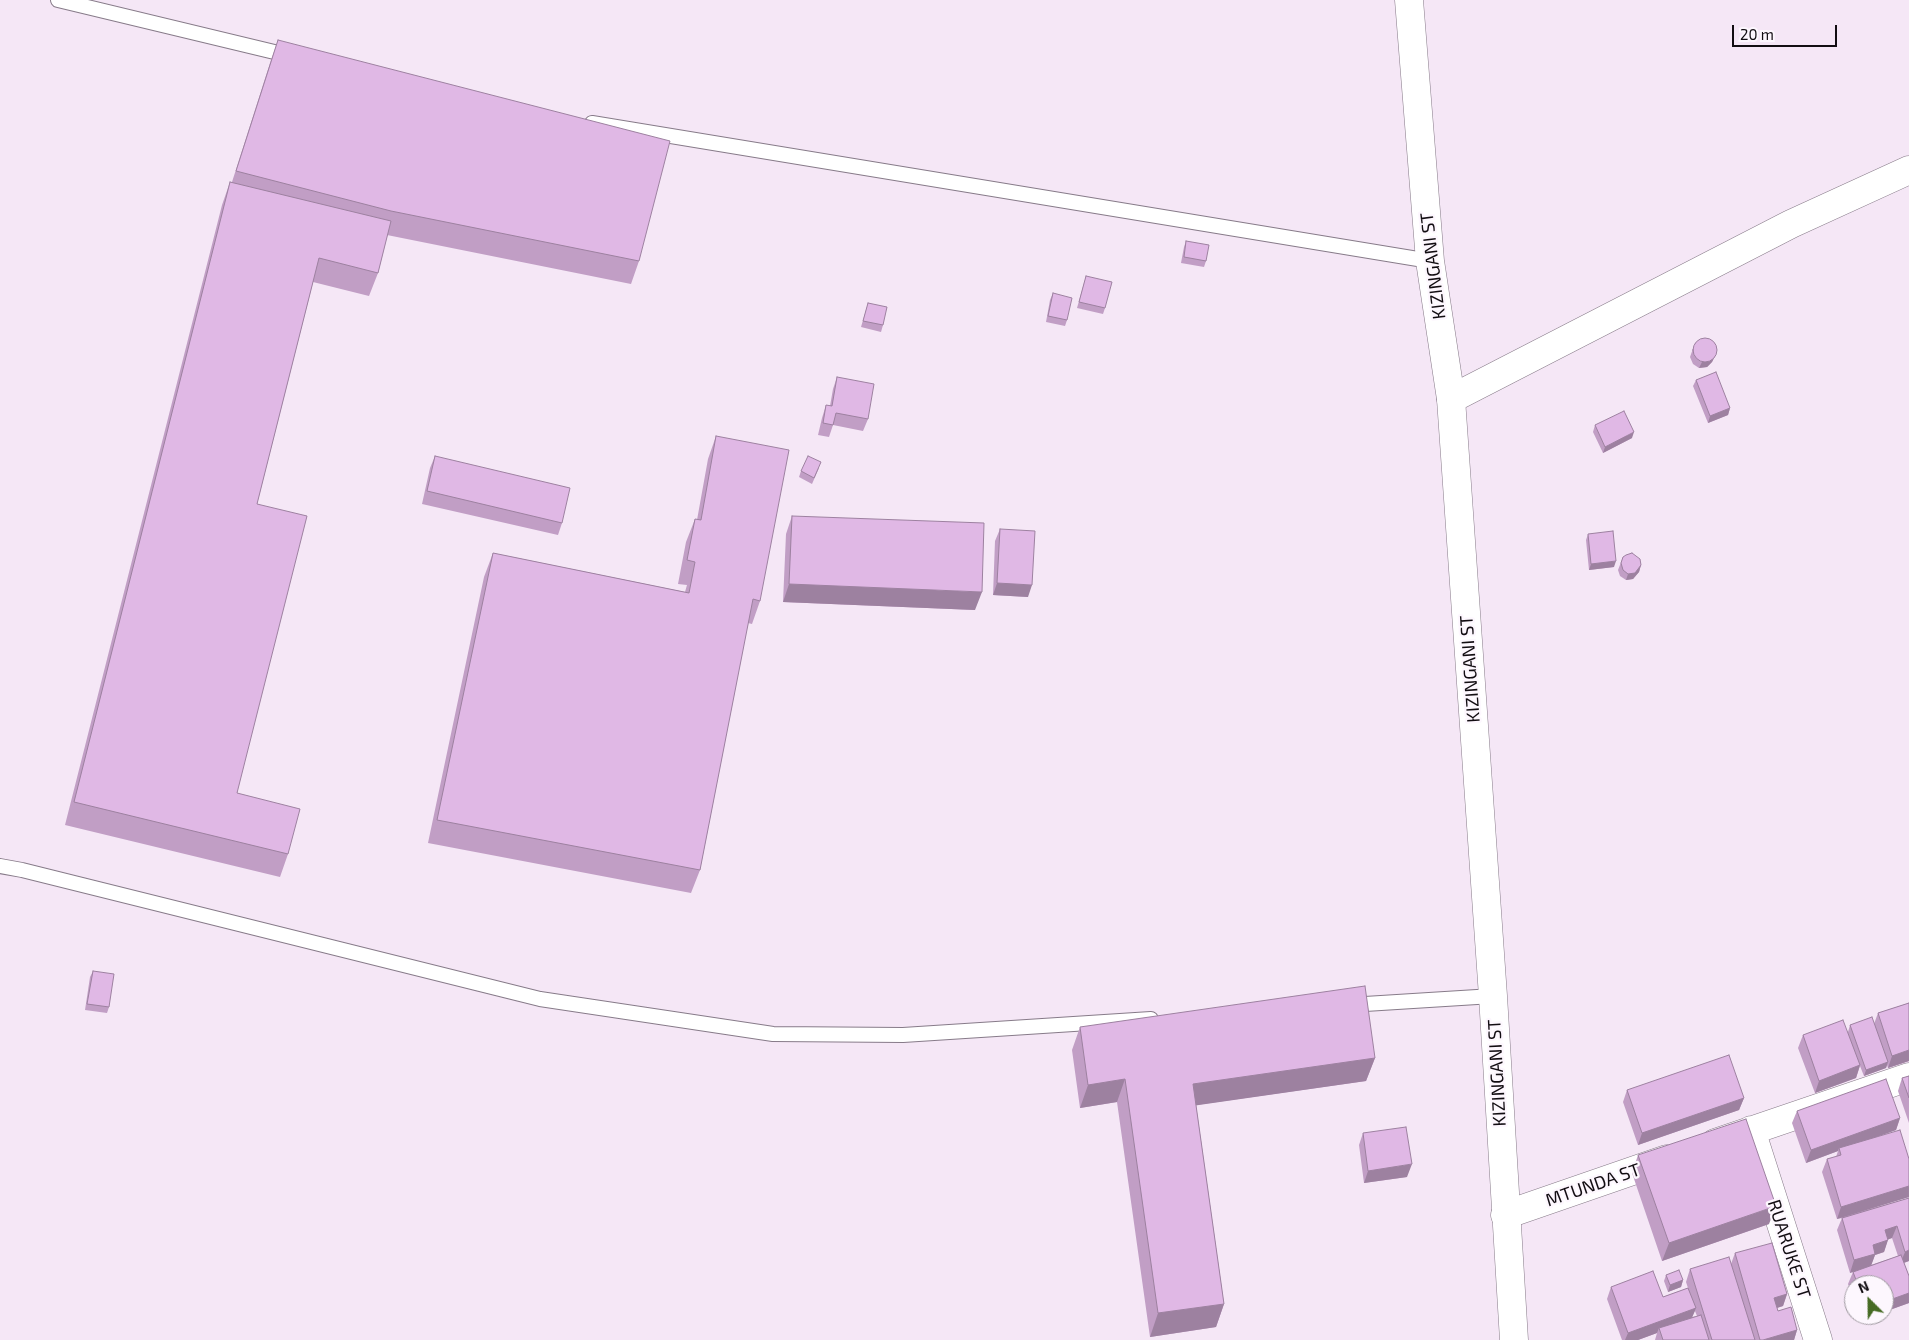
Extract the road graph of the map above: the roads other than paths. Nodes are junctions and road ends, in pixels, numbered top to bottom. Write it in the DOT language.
graph roads {
  1 [pos="58,0"];
  2 [pos="1409,0"];
  3 [pos="308,60"];
  4 [pos="578,120"];
  5 [pos="1909,170"];
  6 [pos="1430,261"];
  7 [pos="1452,398"];
  8 [pos="0,866"];
  9 [pos="1493,996"];
  10 [pos="1338,1006"];
  11 [pos="1161,1018"];
  12 [pos="1909,1077"];
  13 [pos="1751,1130"];
  14 [pos="1505,1215"];
  15 [pos="1514,1340"];
  16 [pos="1818,1340"];
  1 -- 3 [label="lane"];
  2 -- 6 [label="street, KIZINGANI ST"];
  4 -- 6 [label="lane"];
  5 -- 7 [label="street"];
  6 -- 7 [label="street, KIZINGANI ST"];
  7 -- 9 [label="street, KIZINGANI ST"];
  8 -- 11 [label="lane"];
  9 -- 10 [label="lane"];
  9 -- 14 [label="street, KIZINGANI ST"];
  12 -- 13 [label="street, MTUNDA ST"];
  13 -- 14 [label="street, MTUNDA ST"];
  13 -- 16 [label="street, RUARUKE ST"];
  14 -- 15 [label="street, KIZINGANI ST"];
}
